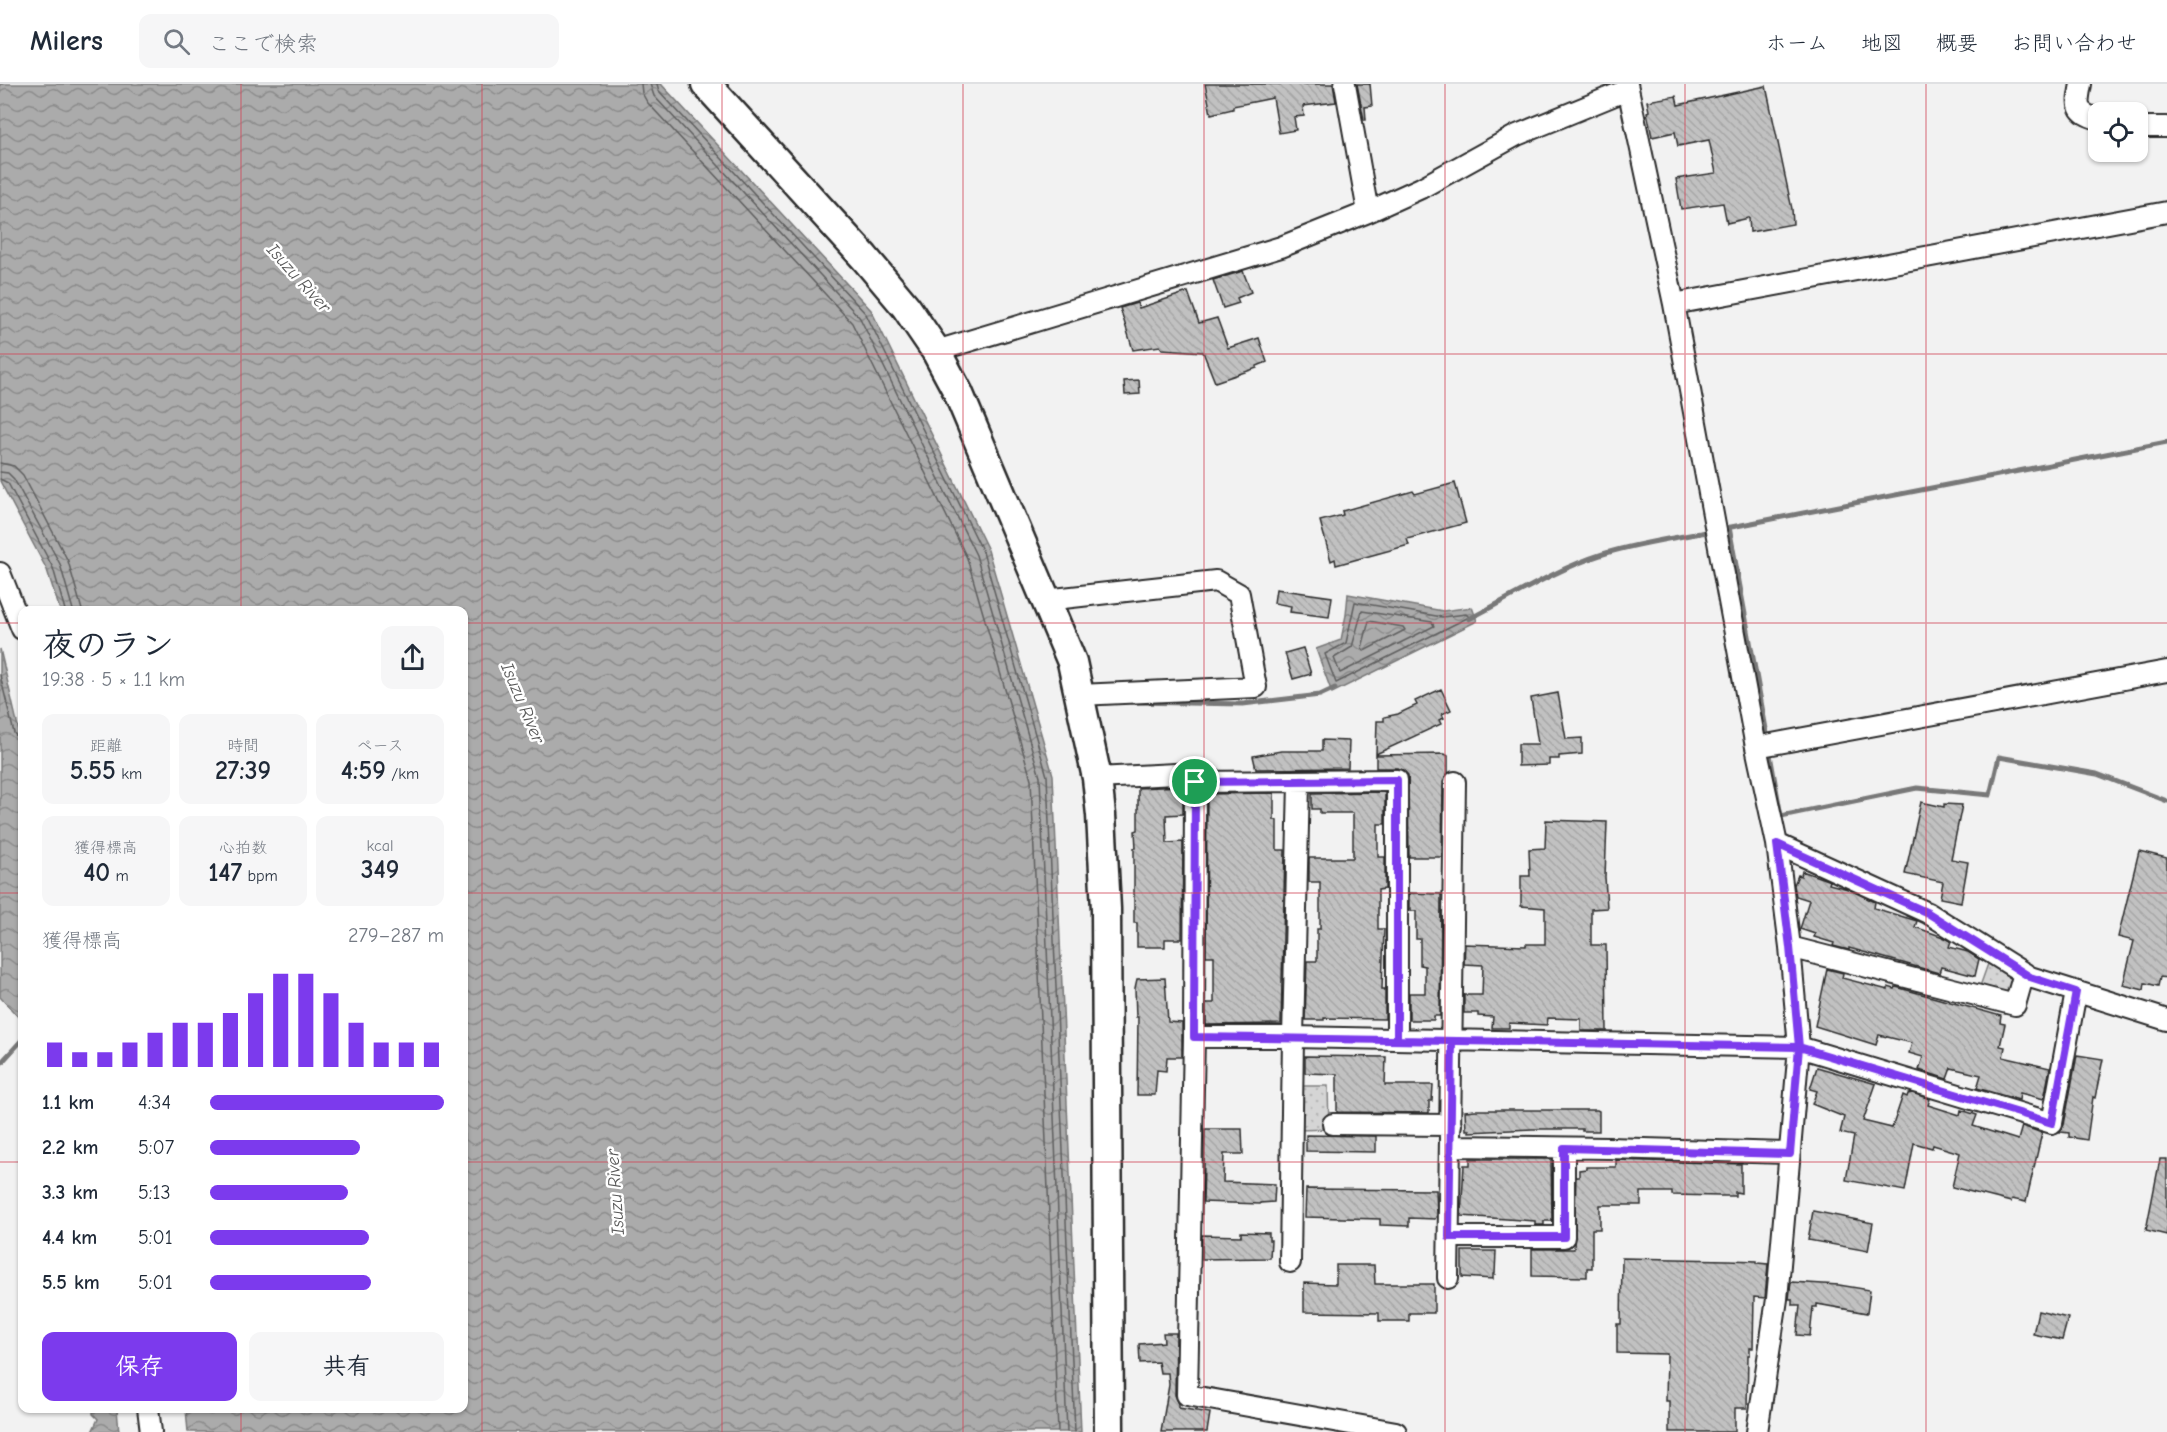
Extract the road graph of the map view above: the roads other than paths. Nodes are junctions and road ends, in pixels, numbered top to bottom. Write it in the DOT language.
graph roads {
  1 [pos="706,84"];
  2 [pos="1345,84"];
  3 [pos="2081,84"];
  4 [pos="1627,87"];
  5 [pos="2088,116"];
  6 [pos="2148,127"];
  7 [pos="2167,128"];
  8 [pos="1368,212"];
  9 [pos="2167,212"];
  10 [pos="1674,304"];
  11 [pos="936,351"];
  12 [pos="0,573"];
  13 [pos="1045,600"];
  14 [pos="18,619"];
  15 [pos="2167,671"];
  16 [pos="1079,694"];
  17 [pos="1755,747"];
  18 [pos="1097,778"];
  19 [pos="1195,782"];
  20 [pos="1299,782"];
  21 [pos="1455,782"];
  22 [pos="1777,844"];
  23 [pos="1790,947"];
  24 [pos="2024,973"];
  25 [pos="2076,992"];
  26 [pos="2167,1020"];
  27 [pos="1194,1037"];
  28 [pos="1293,1038"];
  29 [pos="1397,1040"];
  30 [pos="1452,1041"];
  31 [pos="1799,1047"];
  32 [pos="1333,1124"];
  33 [pos="1451,1125"];
  34 [pos="1451,1146"];
  35 [pos="1564,1148"];
  36 [pos="1790,1154"];
  37 [pos="1449,1237"];
  38 [pos="1290,1262"];
  39 [pos="1449,1278"];
  40 [pos="149,1413"];
  41 [pos="151,1432"];
  42 [pos="1109,1432"];
  43 [pos="1396,1432"];
  44 [pos="1757,1432"];
  1 -- 11 [label="street"];
  2 -- 8 [label="street"];
  3 -- 5 [label="street"];
  4 -- 8 [label="street"];
  4 -- 10 [label="street"];
  6 -- 7 [label="street"];
  8 -- 11 [label="street"];
  9 -- 10 [label="street"];
  10 -- 17 [label="street"];
  11 -- 13 [label="street"];
  12 -- 14 [label="street"];
  13 -- 16 [label="street"];
  13 -- 16 [label="street"];
  15 -- 17 [label="street"];
  16 -- 18 [label="street"];
  17 -- 22 [label="street"];
  18 -- 19 [label="street"];
  18 -- 42 [label="street"];
  19 -- 20 [label="street"];
  19 -- 27 [label="street"];
  20 -- 28 [label="street"];
  20 -- 29 [label="street"];
  21 -- 30 [label="street"];
  22 -- 23 [label="street"];
  22 -- 24 [label="street"];
  23 -- 24 [label="street"];
  23 -- 31 [label="street"];
  24 -- 25 [label="street"];
  25 -- 26 [label="street"];
  25 -- 31 [label="street"];
  27 -- 28 [label="street"];
  27 -- 43 [label="street"];
  28 -- 29 [label="street"];
  28 -- 38 [label="street"];
  29 -- 30 [label="street"];
  30 -- 31 [label="street"];
  30 -- 33 [label="street"];
  31 -- 36 [label="street"];
  32 -- 33 [label="street"];
  33 -- 34 [label="street"];
  34 -- 35 [label="street"];
  34 -- 37 [label="street"];
  35 -- 36 [label="street"];
  35 -- 37 [label="street"];
  36 -- 44 [label="street"];
  37 -- 39 [label="street"];
  40 -- 41 [label="street"];
}
